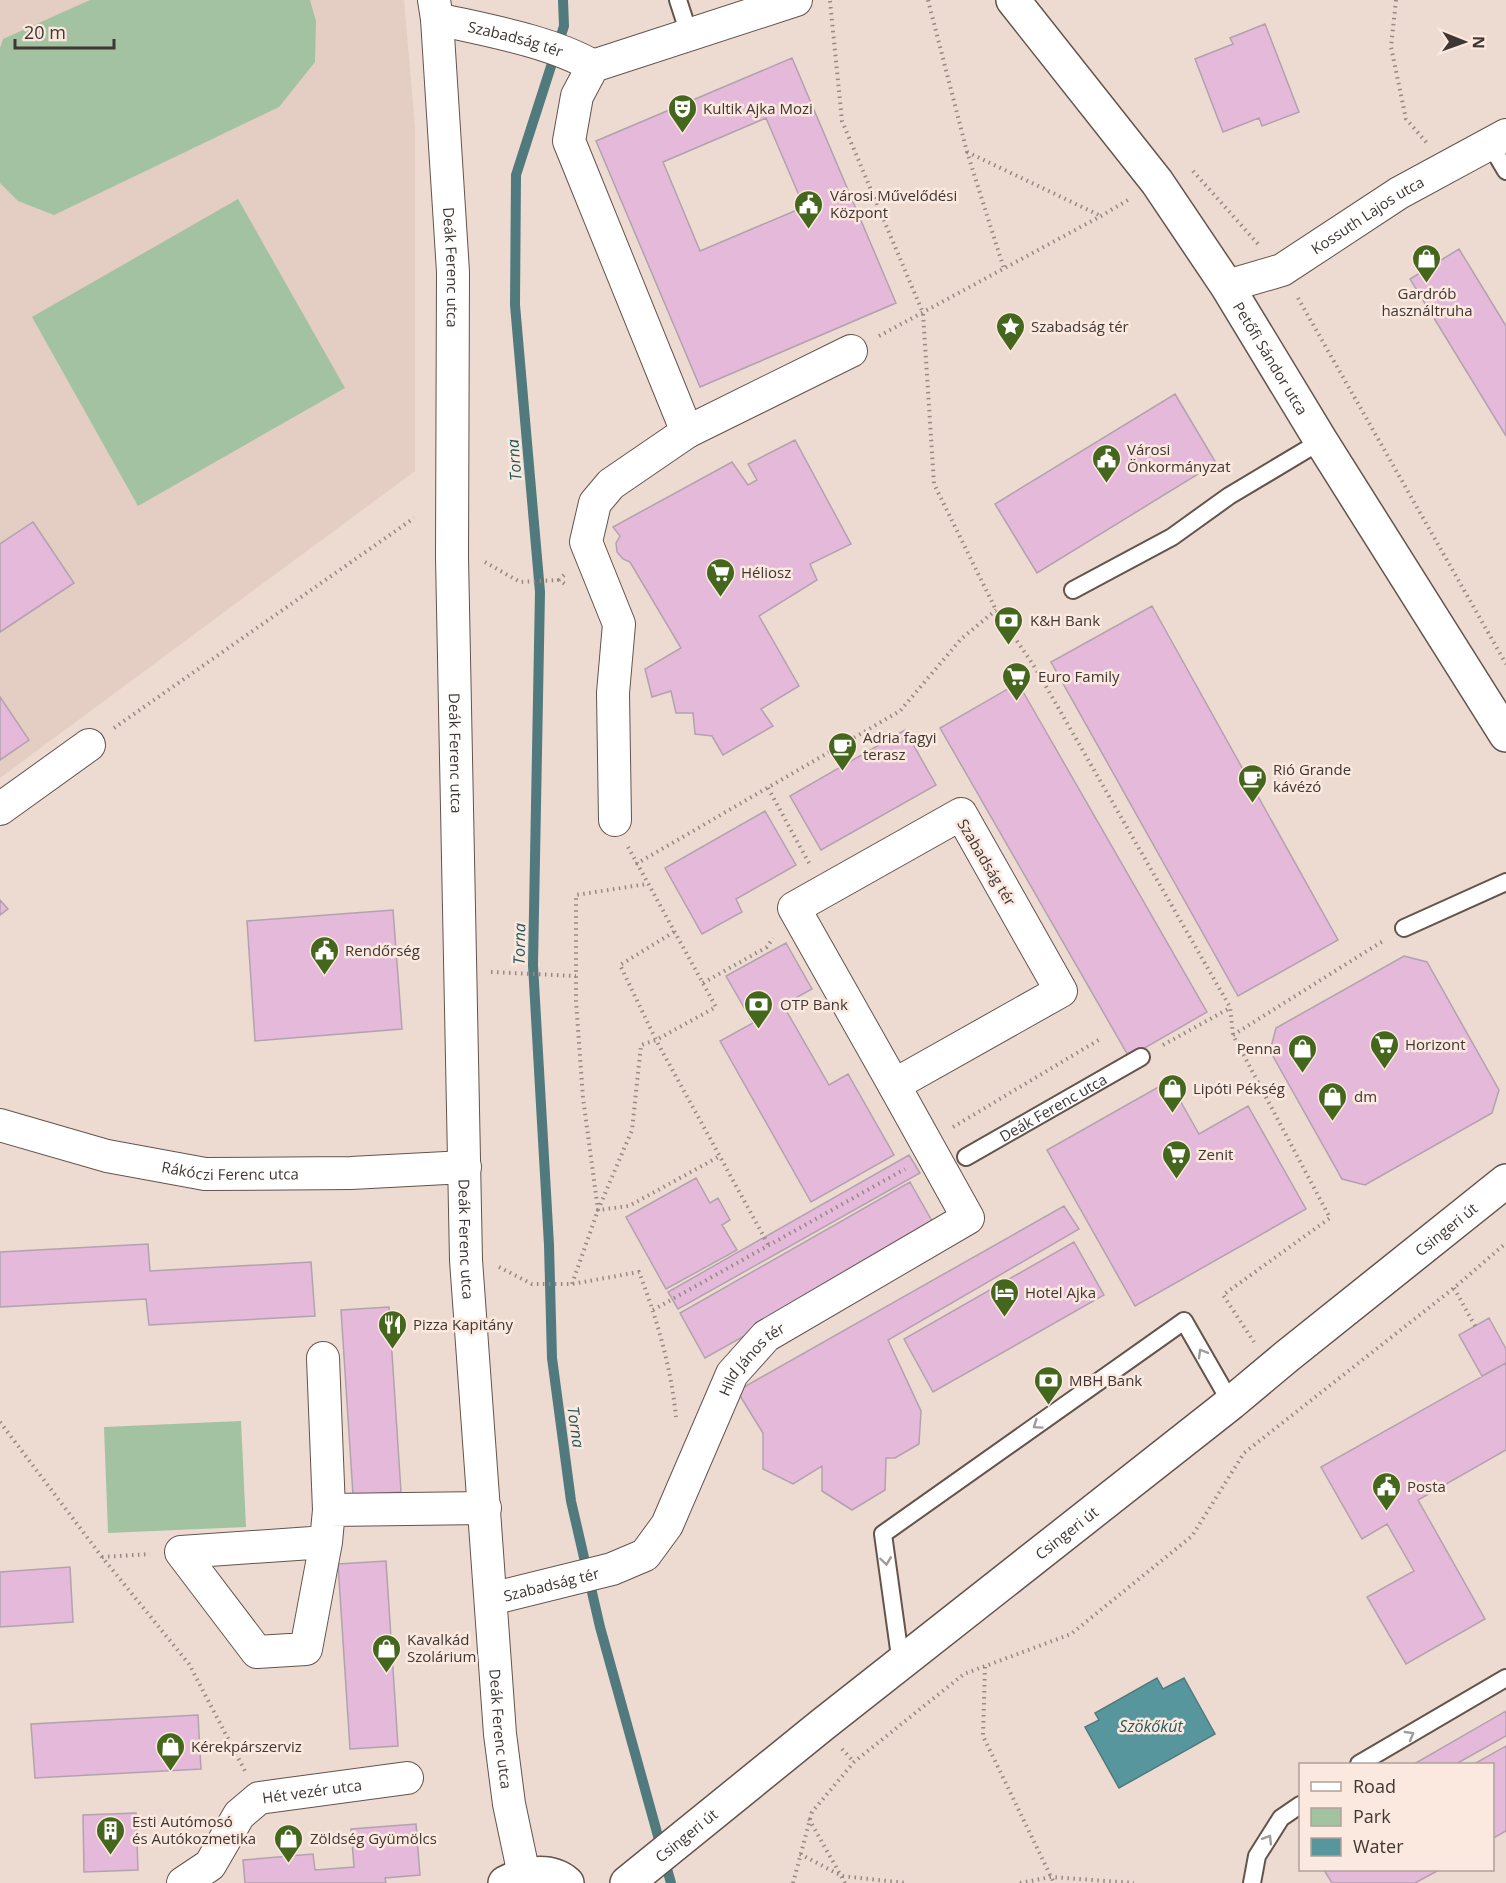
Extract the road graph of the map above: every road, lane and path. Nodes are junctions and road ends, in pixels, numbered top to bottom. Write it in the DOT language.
graph roads {
  1 [pos="678,0"];
  2 [pos="796,0"];
  3 [pos="830,0"];
  4 [pos="928,0"];
  5 [pos="1013,0"];
  6 [pos="1396,0"];
  7 [pos="436,9"];
  8 [pos="689,34"];
  9 [pos="586,62"];
  10 [pos="1498,140"];
  11 [pos="968,152"];
  12 [pos="1186,164"];
  13 [pos="1447,167"];
  14 [pos="1506,171"];
  15 [pos="1157,182"];
  16 [pos="1101,216"];
  17 [pos="1004,269"];
  18 [pos="1282,270"];
  19 [pos="1227,286"];
  20 [pos="923,313"];
  21 [pos="851,351"];
  22 [pos="687,432"];
  23 [pos="1321,441"];
  24 [pos="414,518"];
  25 [pos="560,580"];
  26 [pos="520,582"];
  27 [pos="1073,590"];
  28 [pos="996,610"];
  29 [pos="1506,664"];
  30 [pos="1506,735"];
  31 [pos="89,746"];
  32 [pos="768,788"];
  33 [pos="0,809"];
  34 [pos="615,820"];
  35 [pos="1506,882"];
  36 [pos="647,884"];
  37 [pos="824,891"];
  38 [pos="794,908"];
  39 [pos="1404,928"];
  40 [pos="674,932"];
  41 [pos="511,972"];
  42 [pos="576,976"];
  43 [pos="703,983"];
  44 [pos="1230,1007"];
  45 [pos="1233,1035"];
  46 [pos="1102,1038"];
  47 [pos="657,1040"];
  48 [pos="1141,1057"];
  49 [pos="894,1085"];
  50 [pos="0,1125"];
  51 [pos="929,1149"];
  52 [pos="720,1156"];
  53 [pos="966,1157"];
  54 [pos="465,1167"];
  55 [pos="1506,1181"];
  56 [pos="598,1210"];
  57 [pos="1506,1243"];
  58 [pos="770,1246"];
  59 [pos="532,1284"];
  60 [pos="572,1284"];
  61 [pos="1454,1288"];
  62 [pos="653,1310"];
  63 [pos="1475,1326"];
  64 [pos="323,1358"];
  65 [pos="1271,1369"];
  66 [pos="1231,1403"];
  67 [pos="676,1418"];
  68 [pos="0,1422"];
  69 [pos="485,1508"];
  70 [pos="329,1509"];
  71 [pos="326,1542"];
  72 [pos="181,1552"];
  73 [pos="102,1557"];
  74 [pos="612,1569"];
  75 [pos="491,1599"];
  76 [pos="901,1664"];
  77 [pos="985,1667"];
  78 [pos="1506,1678"];
  79 [pos="1361,1763"];
  80 [pos="407,1778"];
  81 [pos="259,1798"];
  82 [pos="1299,1806"];
  83 [pos="809,1819"];
  84 [pos="800,1854"];
  85 [pos="842,1876"];
  86 [pos="1051,1877"];
  87 [pos="514,1879"];
  88 [pos="183,1883"];
  89 [pos="567,1883"];
  90 [pos="628,1883"];
  91 [pos="793,1883"];
  92 [pos="845,1883"];
  93 [pos="906,1883"];
  94 [pos="1020,1883"];
  95 [pos="1054,1883"];
  96 [pos="1134,1883"];
  97 [pos="1252,1883"];
  1 -- 8 [label="lane"];
  2 -- 8 [label="street"];
  3 -- 20 [label="path"];
  4 -- 11 [label="path"];
  5 -- 15 [label="main road, Petőfi Sándor utca"];
  6 -- 13 [label="path"];
  7 -- 9 [label="street, Szabadság tér"];
  7 -- 54 [label="street, Deák Ferenc utca"];
  8 -- 9 [label="street"];
  9 -- 22 [label="street"];
  10 -- 13 [label="street, Kossuth Lajos utca"];
  10 -- 14 [label="lane"];
  11 -- 16 [label="path"];
  11 -- 17 [label="path"];
  12 -- 18 [label="path"];
  13 -- 18 [label="street, Kossuth Lajos utca"];
  15 -- 16 [label="path"];
  15 -- 19 [label="main road, Petőfi Sándor utca"];
  16 -- 17 [label="path"];
  17 -- 20 [label="path"];
  18 -- 19 [label="street, Kossuth Lajos utca"];
  18 -- 29 [label="path"];
  19 -- 23 [label="main road, Petőfi Sándor utca"];
  20 -- 21 [label="path"];
  20 -- 28 [label="path"];
  21 -- 22 [label="street"];
  22 -- 34 [label="street"];
  23 -- 27 [label="lane"];
  23 -- 30 [label="main road, Petőfi Sándor utca"];
  24 -- 31 [label="path"];
  25 -- 26 [label="path"];
  28 -- 32 [label="path"];
  28 -- 44 [label="path"];
  31 -- 33 [label="street"];
  32 -- 36 [label="path"];
  32 -- 37 [label="path"];
  35 -- 39 [label="lane"];
  36 -- 40 [label="path"];
  36 -- 42 [label="path"];
  37 -- 38 [label="street, Szabadság tér"];
  37 -- 49 [label="street, Szabadság tér"];
  38 -- 43 [label="path"];
  38 -- 49 [label="street"];
  39 -- 45 [label="path"];
  40 -- 43 [label="path"];
  40 -- 47 [label="path"];
  41 -- 42 [label="path"];
  42 -- 56 [label="path"];
  43 -- 47 [label="path"];
  44 -- 45 [label="path"];
  44 -- 48 [label="path"];
  45 -- 65 [label="path"];
  46 -- 51 [label="path"];
  47 -- 52 [label="path"];
  47 -- 56 [label="path"];
  48 -- 53 [label="lane, Deák Ferenc utca"];
  49 -- 51 [label="street"];
  50 -- 54 [label="street, Rákóczi Ferenc utca"];
  51 -- 58 [label="path"];
  51 -- 74 [label="street, Hild János tér"];
  52 -- 56 [label="path"];
  52 -- 58 [label="path"];
  54 -- 69 [label="street, Deák Ferenc utca"];
  55 -- 65 [label="main road, Csingeri út"];
  56 -- 60 [label="path"];
  57 -- 61 [label="path"];
  58 -- 62 [label="path"];
  59 -- 60 [label="path"];
  60 -- 62 [label="path"];
  61 -- 63 [label="path"];
  61 -- 77 [label="path"];
  62 -- 67 [label="path"];
  64 -- 70 [label="street"];
  65 -- 66 [label="main road, Csingeri út"];
  66 -- 76 [label="main road, Csingeri út"];
  66 -- 76 [label="lane, one-way"];
  68 -- 73 [label="path"];
  69 -- 70 [label="street"];
  69 -- 75 [label="street, Deák Ferenc utca"];
  70 -- 71 [label="street"];
  71 -- 72 [label="street"];
  71 -- 72 [label="street"];
  72 -- 73 [label="path"];
  73 -- 81 [label="path"];
  74 -- 75 [label="street, Szabadság tér"];
  75 -- 87 [label="street, Deák Ferenc utca"];
  76 -- 90 [label="main road, Csingeri út"];
  77 -- 83 [label="path"];
  77 -- 86 [label="path"];
  79 -- 78 [label="lane, one-way"];
  80 -- 81 [label="street, Hét vezér utca"];
  81 -- 88 [label="street, Hét vezér utca"];
  97 -- 82 [label="lane, one-way"];
  83 -- 84 [label="path"];
  83 -- 85 [label="path"];
  84 -- 85 [label="path"];
  84 -- 91 [label="path"];
  85 -- 92 [label="path"];
  85 -- 93 [label="path"];
  86 -- 94 [label="path"];
  86 -- 95 [label="path"];
  86 -- 96 [label="path"];
  87 -- 89 [label="main road"];
}
